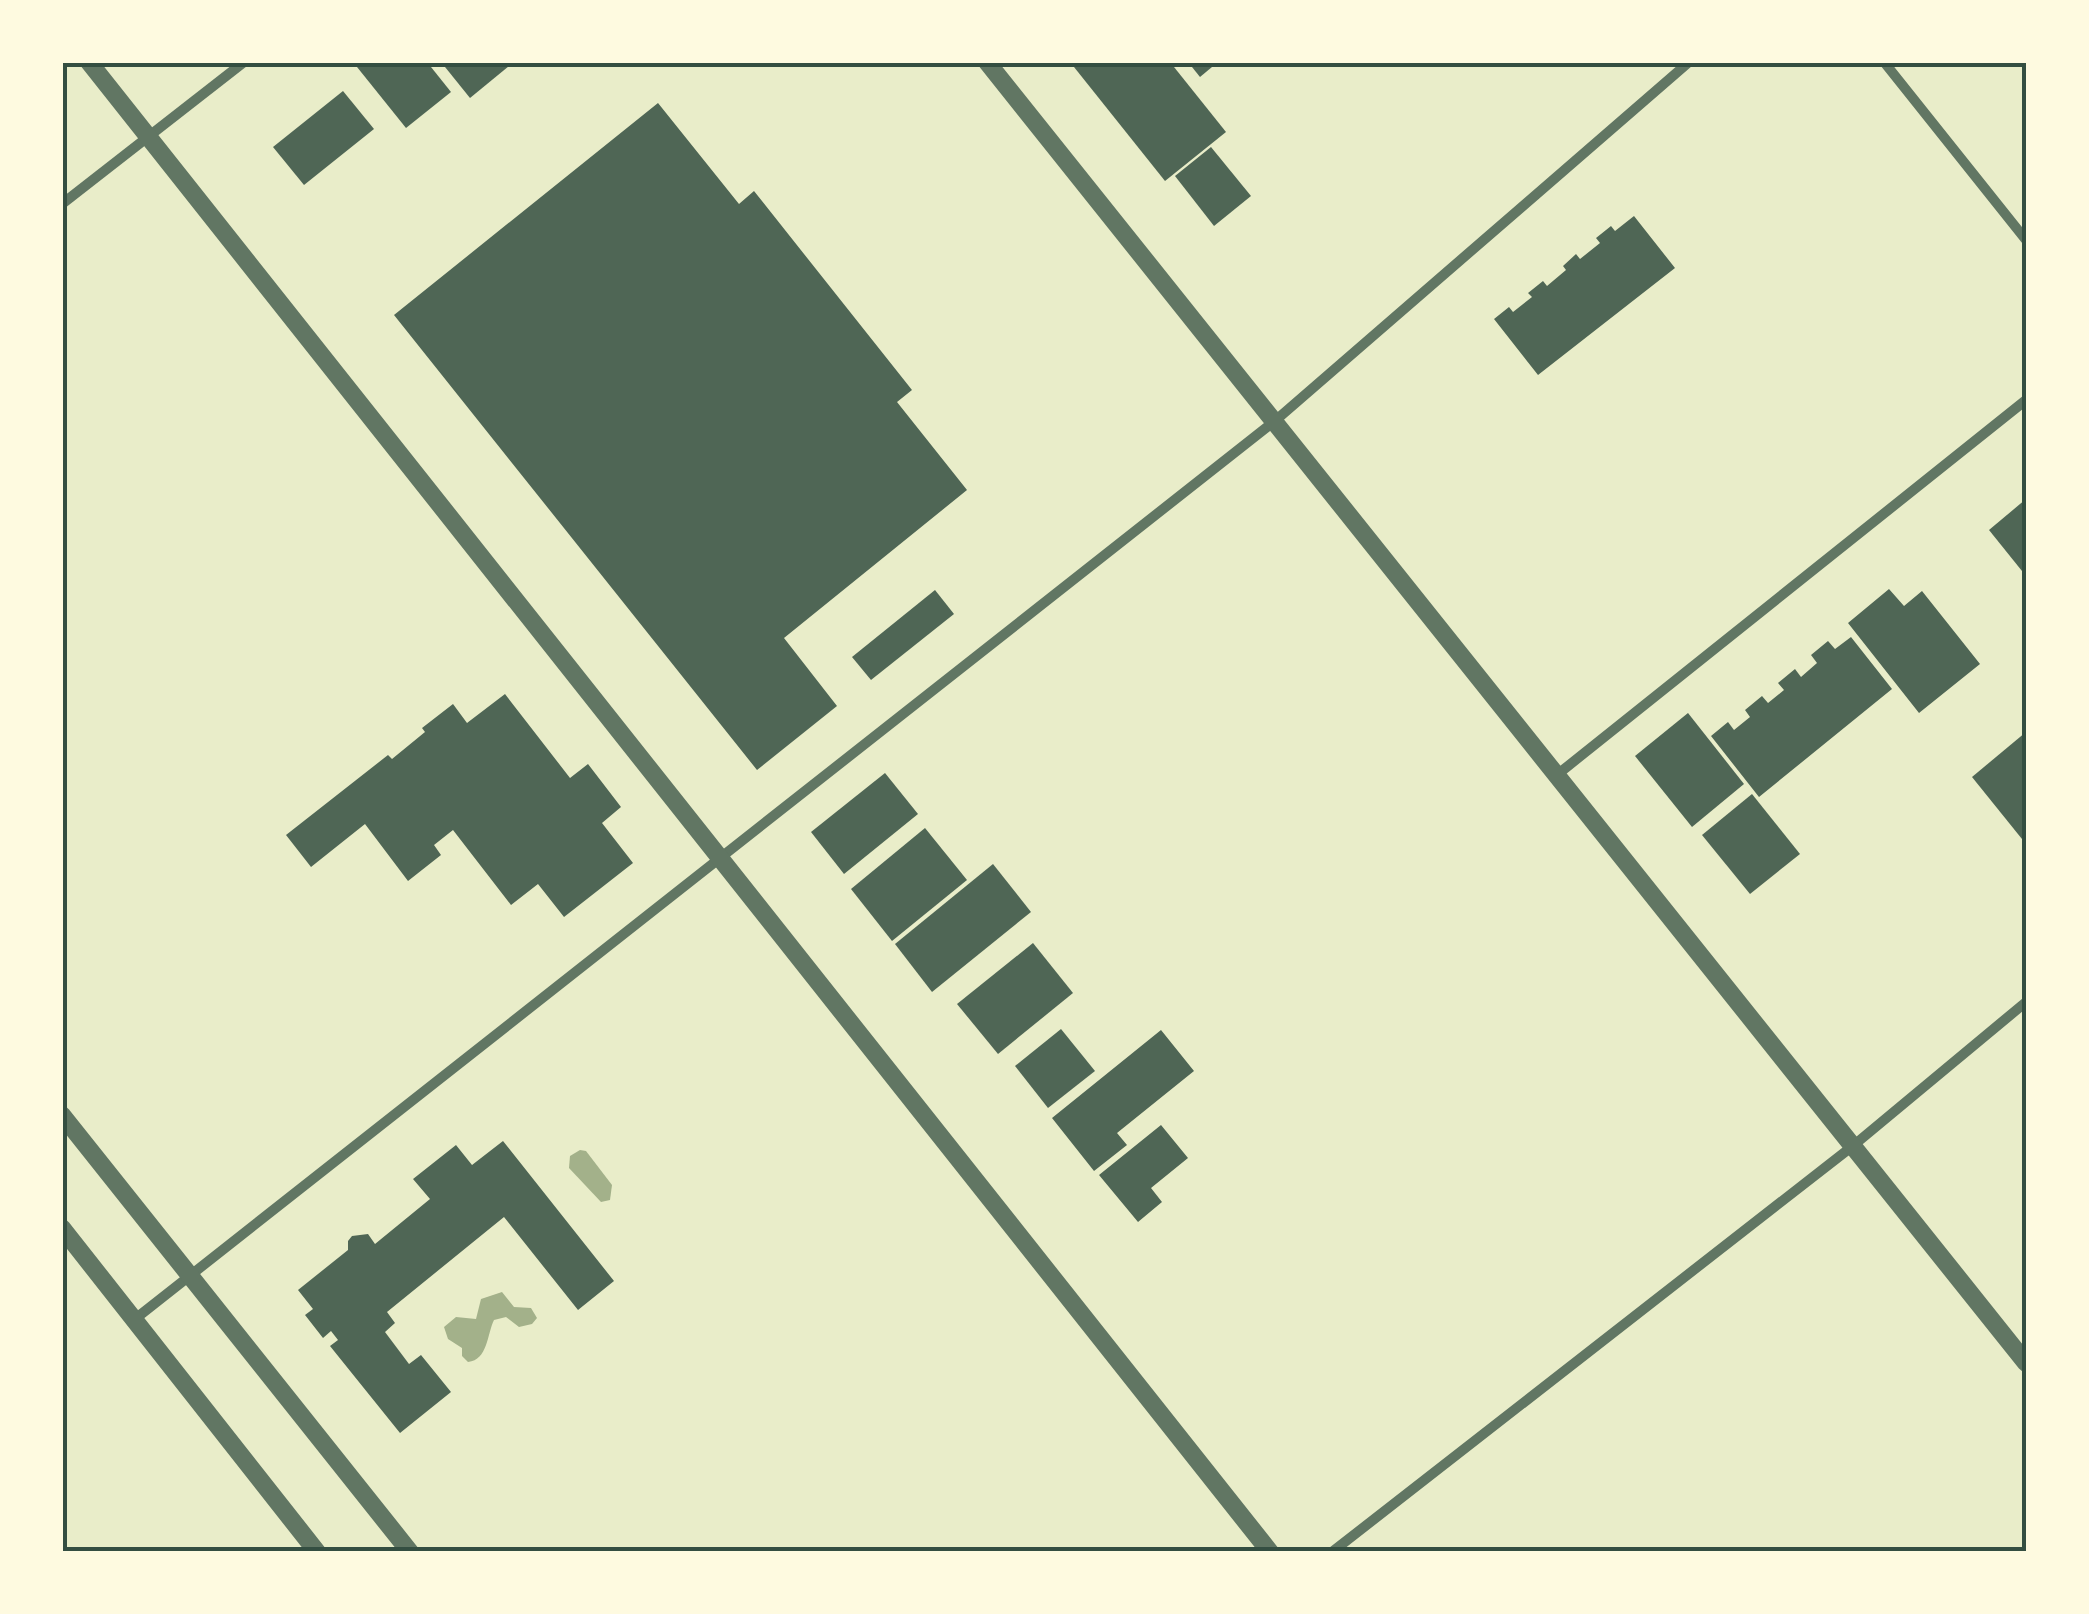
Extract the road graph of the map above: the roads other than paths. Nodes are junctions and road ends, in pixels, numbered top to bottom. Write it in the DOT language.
graph roads {
  1 [pos="89,62"];
  2 [pos="244,62"];
  3 [pos="987,62"];
  4 [pos="1689,62"];
  5 [pos="1884,62"];
  6 [pos="149,138"];
  7 [pos="62,204"];
  8 [pos="2026,240"];
  9 [pos="2026,400"];
  10 [pos="1276,420"];
  11 [pos="1558,774"];
  12 [pos="722,858"];
  13 [pos="2026,1002"];
  14 [pos="62,1115"];
  15 [pos="1854,1145"];
  16 [pos="62,1228"];
  17 [pos="189,1274"];
  18 [pos="135,1319"];
  19 [pos="2026,1363"];
  20 [pos="317,1552"];
  21 [pos="410,1552"];
  22 [pos="1270,1552"];
  23 [pos="1332,1552"];
  1 -- 6 [label="street"];
  2 -- 6 [label="street"];
  3 -- 10 [label="street"];
  4 -- 10 [label="street"];
  5 -- 8 [label="street"];
  6 -- 7 [label="street"];
  6 -- 12 [label="street"];
  9 -- 11 [label="street"];
  10 -- 11 [label="street"];
  10 -- 12 [label="street"];
  11 -- 15 [label="street"];
  12 -- 17 [label="street"];
  12 -- 22 [label="street"];
  13 -- 15 [label="street"];
  14 -- 17 [label="street"];
  15 -- 19 [label="street"];
  15 -- 23 [label="street"];
  16 -- 18 [label="street"];
  17 -- 18 [label="street"];
  17 -- 21 [label="street"];
  18 -- 20 [label="street"];
}
